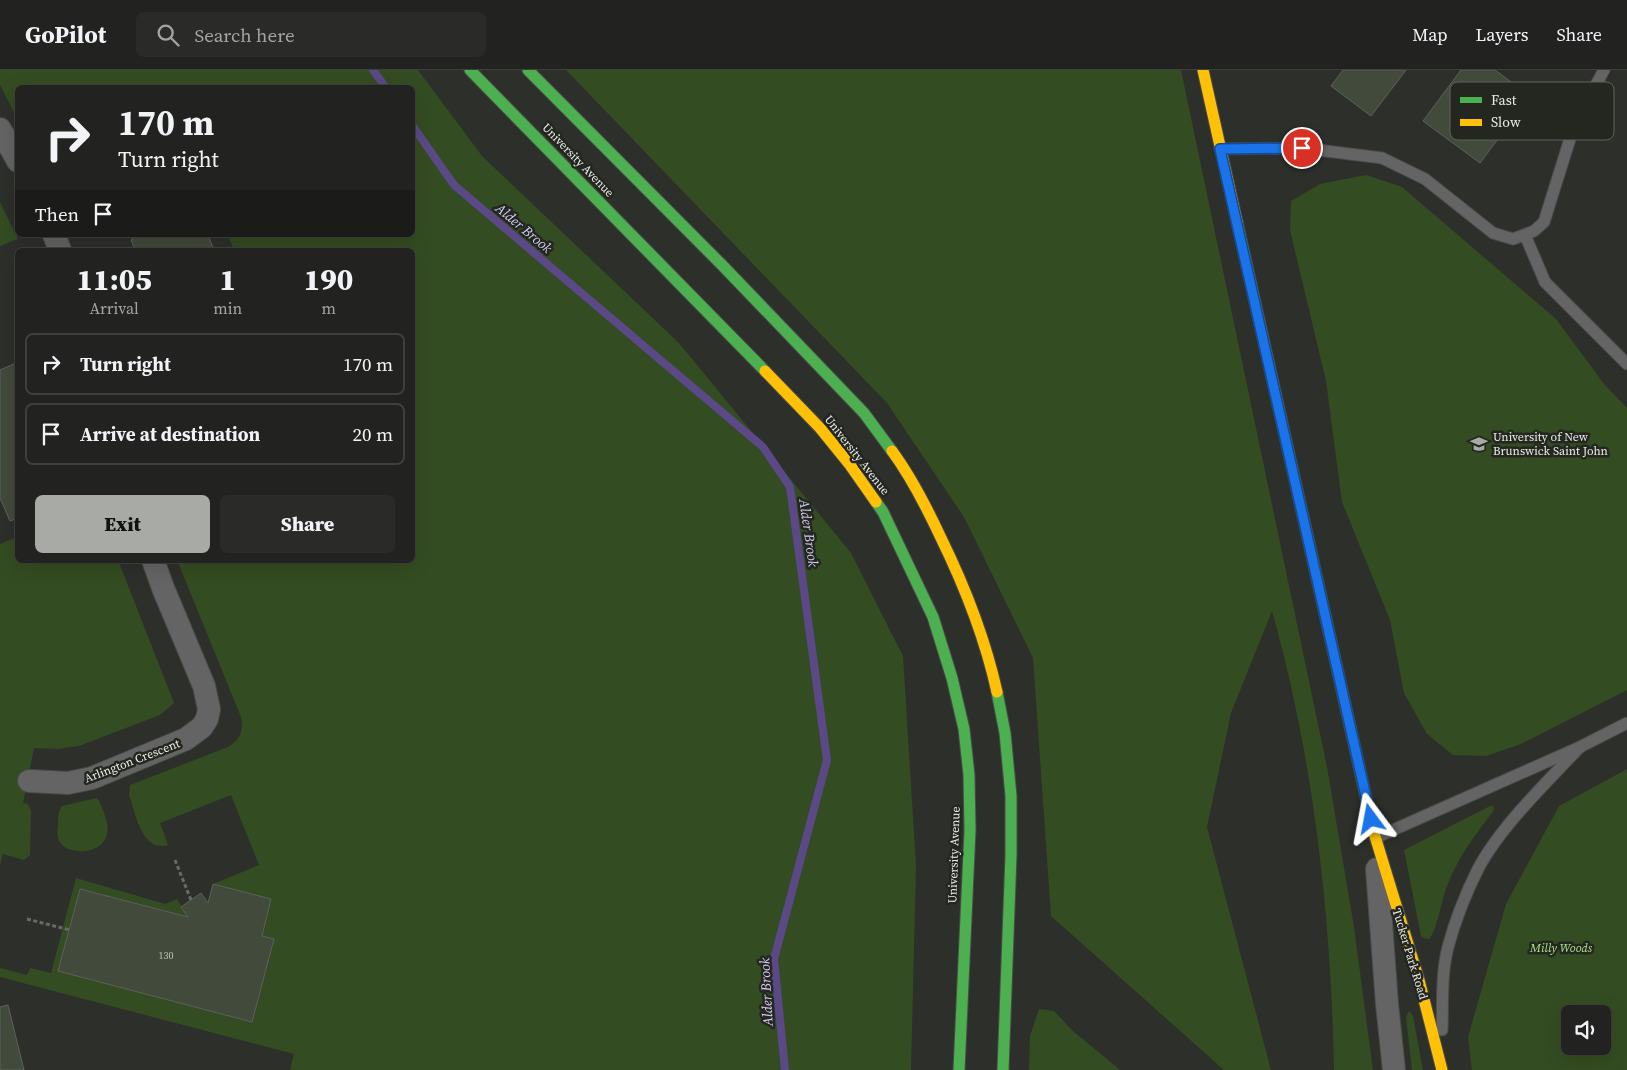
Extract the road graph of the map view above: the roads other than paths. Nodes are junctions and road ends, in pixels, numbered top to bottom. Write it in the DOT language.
graph roads {
  1 [pos="470,70"];
  2 [pos="528,70"];
  3 [pos="1203,70"];
  4 [pos="1604,70"];
  5 [pos="1598,82"];
  6 [pos="0,129"];
  7 [pos="1570,140"];
  8 [pos="1220,149"];
  9 [pos="15,156"];
  10 [pos="1525,235"];
  11 [pos="1627,364"];
  12 [pos="154,563"];
  13 [pos="1627,723"];
  14 [pos="1580,747"];
  15 [pos="29,781"];
  16 [pos="1375,838"];
  17 [pos="1442,1068"];
  18 [pos="959,1070"];
  19 [pos="1003,1070"];
  20 [pos="1394,1070"];
  1 -- 18 [label="main road, University Avenue"];
  2 -- 19 [label="main road"];
  3 -- 8 [label="main road, Tucker Park Road"];
  4 -- 5 [label="lane"];
  6 -- 9 [label="street"];
  7 -- 10 [label="lane"];
  8 -- 10 [label="lane"];
  8 -- 16 [label="main road, Tucker Park Road"];
  10 -- 11 [label="lane"];
  12 -- 15 [label="street, Arlington Crescent"];
  13 -- 14 [label="lane"];
  14 -- 16 [label="lane"];
  14 -- 17 [label="lane"];
  16 -- 17 [label="main road, Tucker Park Road"];
  16 -- 20 [label="street, Tucker Park Road"];
}
